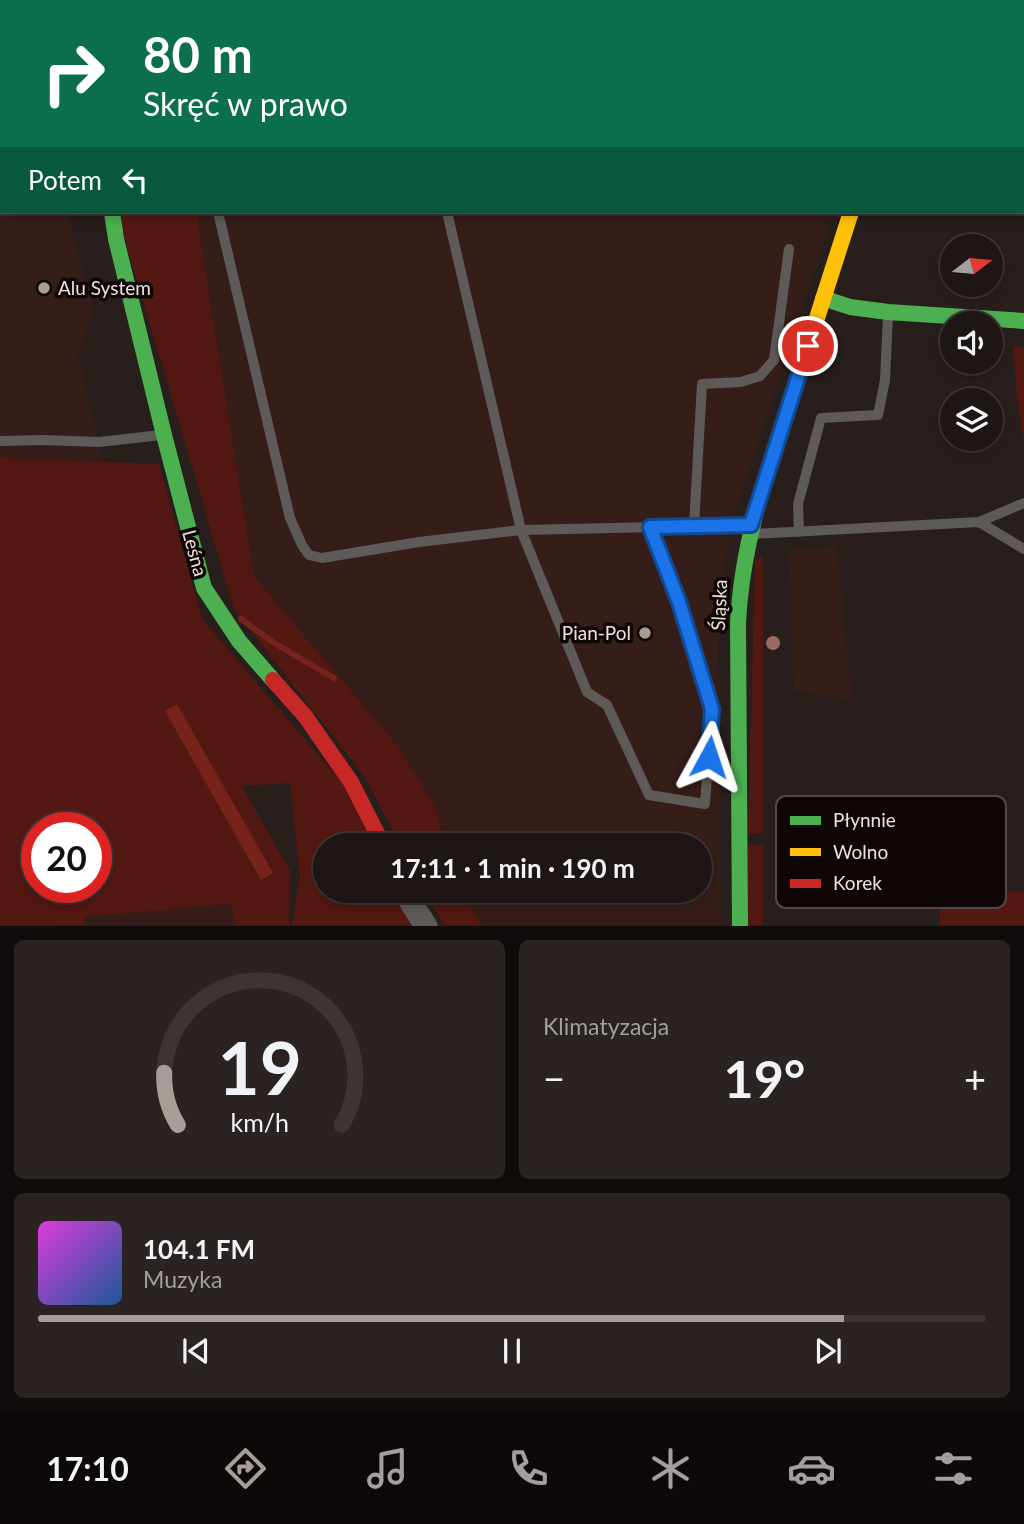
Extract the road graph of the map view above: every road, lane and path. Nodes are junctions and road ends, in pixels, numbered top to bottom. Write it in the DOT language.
graph roads {
  1 [pos="112,214"];
  2 [pos="218,214"];
  3 [pos="447,214"];
  4 [pos="850,214"];
  5 [pos="789,249"];
  6 [pos="823,298"];
  7 [pos="888,312"];
  8 [pos="1024,321"];
  9 [pos="164,435"];
  10 [pos="0,441"];
  11 [pos="1024,503"];
  12 [pos="979,522"];
  13 [pos="694,526"];
  14 [pos="650,527"];
  15 [pos="522,530"];
  16 [pos="750,530"];
  17 [pos="799,532"];
  18 [pos="1024,549"];
  19 [pos="377,833"];
  20 [pos="411,903"];
  21 [pos="426,926"];
  22 [pos="740,926"];
  1 -- 9 [label="street, Leśna"];
  2 -- 15 [label="lane"];
  3 -- 15 [label="lane"];
  4 -- 6 [label="street, Śląska"];
  5 -- 13 [label="lane"];
  6 -- 7 [label="street"];
  6 -- 16 [label="street, Śląska"];
  7 -- 8 [label="street"];
  7 -- 17 [label="lane"];
  9 -- 10 [label="lane"];
  9 -- 19 [label="street, Leśna"];
  11 -- 12 [label="lane"];
  12 -- 17 [label="lane"];
  12 -- 18 [label="lane"];
  13 -- 14 [label="lane"];
  13 -- 16 [label="lane"];
  14 -- 15 [label="lane"];
  14 -- 15 [label="lane"];
  16 -- 17 [label="lane"];
  16 -- 22 [label="street, Śląska"];
  20 -- 21 [label="street"];
}
